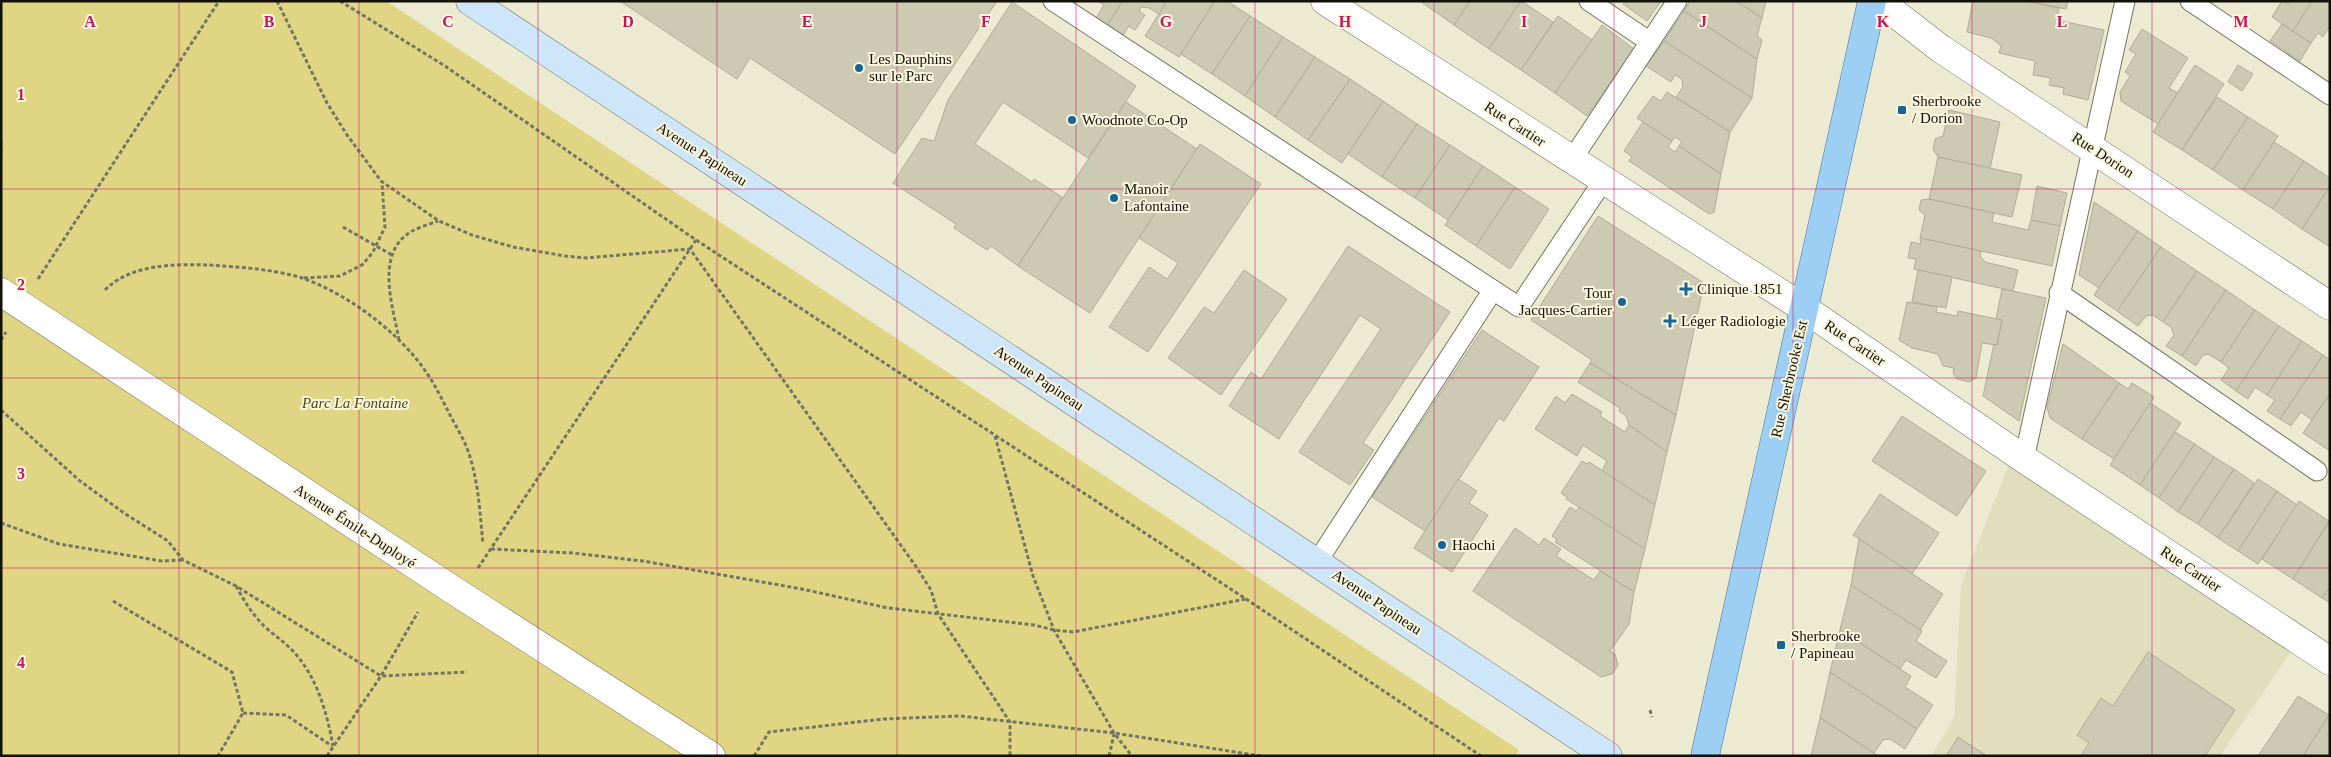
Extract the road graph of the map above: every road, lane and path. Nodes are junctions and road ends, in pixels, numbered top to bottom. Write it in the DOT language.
graph roads {
  1 [pos="219,1"];
  2 [pos="277,1"];
  3 [pos="340,1"];
  4 [pos="470,1"];
  5 [pos="1053,1"];
  6 [pos="1324,1"];
  7 [pos="1589,1"];
  8 [pos="1677,1"];
  9 [pos="1872,1"];
  10 [pos="1878,1"];
  11 [pos="2125,1"];
  12 [pos="2190,1"];
  13 [pos="1650,42"];
  14 [pos="2330,95"];
  15 [pos="1,141"];
  16 [pos="2092,148"];
  17 [pos="1,154"];
  18 [pos="1572,161"];
  19 [pos="382,181"];
  20 [pos="1603,181"];
  21 [pos="439,221"];
  22 [pos="343,227"];
  23 [pos="696,240"];
  24 [pos="376,246"];
  25 [pos="690,249"];
  26 [pos="392,255"];
  27 [pos="40,276"];
  28 [pos="302,278"];
  29 [pos="105,290"];
  30 [pos="1493,290"];
  31 [pos="1,292"];
  32 [pos="2059,293"];
  33 [pos="2330,306"];
  34 [pos="1805,309"];
  35 [pos="4,335"];
  36 [pos="1,340"];
  37 [pos="399,340"];
  38 [pos="1,410"];
  39 [pos="995,436"];
  40 [pos="2024,459"];
  41 [pos="2317,471"];
  42 [pos="1,523"];
  43 [pos="482,544"];
  44 [pos="491,549"];
  45 [pos="183,560"];
  46 [pos="1317,562"];
  47 [pos="478,568"];
  48 [pos="236,586"];
  49 [pos="1246,599"];
  50 [pos="113,601"];
  51 [pos="418,612"];
  52 [pos="938,614"];
  53 [pos="1054,630"];
  54 [pos="2330,661"];
  55 [pos="467,672"];
  56 [pos="381,676"];
  57 [pos="1650,710"];
  58 [pos="243,713"];
  59 [pos="1652,717"];
  60 [pos="1010,722"];
  61 [pos="1114,733"];
  62 [pos="333,746"];
  63 [pos="218,756"];
  64 [pos="327,756"];
  65 [pos="711,756"];
  66 [pos="754,756"];
  67 [pos="1010,756"];
  68 [pos="1109,756"];
  69 [pos="1132,756"];
  70 [pos="1261,756"];
  71 [pos="1481,756"];
  72 [pos="1608,756"];
  73 [pos="1705,756"];
  1 -- 27 [label="path"];
  2 -- 19 [label="path"];
  3 -- 23 [label="path"];
  4 -- 46 [label="main road, Avenue Papineau"];
  5 -- 30 [label="lane"];
  6 -- 18 [label="street, Rue Cartier"];
  7 -- 13 [label="lane"];
  8 -- 13 [label="lane"];
  9 -- 34 [label="main road, Rue Sherbrooke Est"];
  10 -- 16 [label="street, Rue Dorion"];
  11 -- 16 [label="lane"];
  12 -- 14 [label="lane"];
  13 -- 18 [label="lane"];
  15 -- 17 [label="path"];
  16 -- 32 [label="lane"];
  16 -- 33 [label="street, Rue Dorion"];
  18 -- 20 [label="street, Rue Cartier"];
  19 -- 21 [label="path"];
  19 -- 24 [label="path"];
  20 -- 30 [label="lane"];
  20 -- 34 [label="street, Rue Cartier"];
  21 -- 25 [label="path"];
  21 -- 26 [label="path"];
  22 -- 24 [label="path"];
  23 -- 25 [label="path"];
  23 -- 39 [label="path"];
  24 -- 26 [label="path"];
  24 -- 28 [label="path"];
  25 -- 44 [label="path"];
  25 -- 52 [label="path"];
  26 -- 37 [label="path"];
  28 -- 29 [label="path"];
  28 -- 37 [label="path"];
  30 -- 46 [label="lane"];
  31 -- 65 [label="street, Avenue Émile-Duployé"];
  32 -- 40 [label="lane"];
  32 -- 41 [label="lane"];
  34 -- 40 [label="street, Rue Cartier"];
  34 -- 73 [label="main road, Rue Sherbrooke Est"];
  35 -- 36 [label="path"];
  37 -- 43 [label="path"];
  38 -- 45 [label="path"];
  39 -- 49 [label="path"];
  39 -- 53 [label="path"];
  40 -- 54 [label="street, Rue Cartier"];
  42 -- 45 [label="path"];
  44 -- 47 [label="path"];
  44 -- 52 [label="path"];
  45 -- 48 [label="path"];
  46 -- 72 [label="main road, Avenue Papineau"];
  48 -- 56 [label="path"];
  48 -- 62 [label="path"];
  49 -- 53 [label="path"];
  49 -- 71 [label="path"];
  50 -- 58 [label="path"];
  51 -- 56 [label="path"];
  52 -- 53 [label="path"];
  52 -- 60 [label="path"];
  53 -- 61 [label="path"];
  55 -- 56 [label="path"];
  56 -- 62 [label="path"];
  57 -- 59 [label="path"];
  58 -- 62 [label="path"];
  58 -- 63 [label="path"];
  60 -- 61 [label="path"];
  60 -- 66 [label="path"];
  60 -- 67 [label="path"];
  61 -- 68 [label="path"];
  61 -- 69 [label="path"];
  61 -- 70 [label="path"];
  62 -- 64 [label="path"];
}
